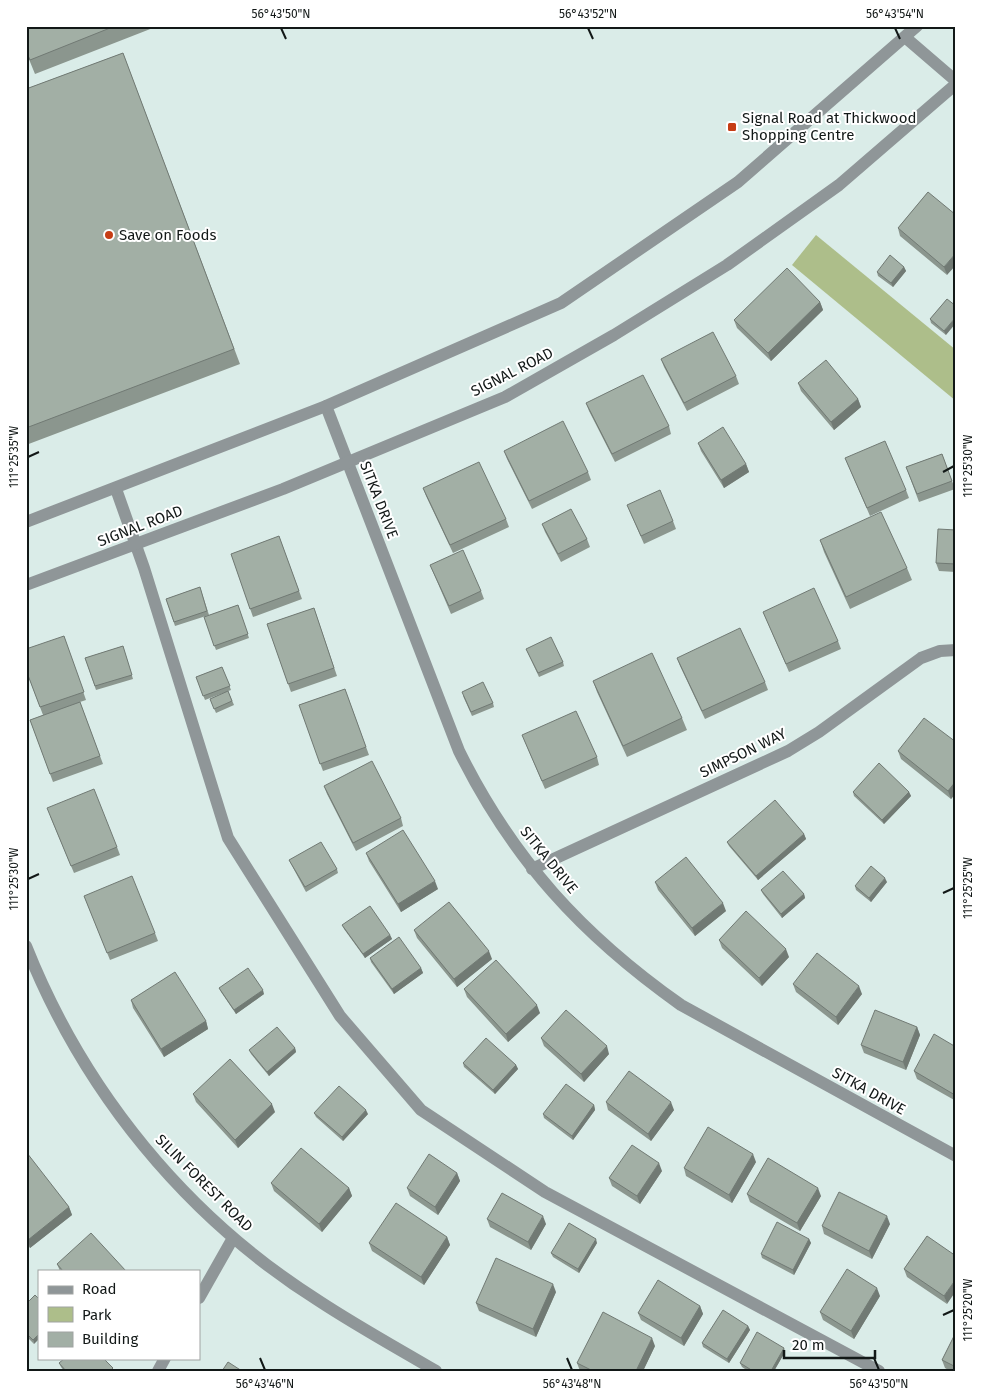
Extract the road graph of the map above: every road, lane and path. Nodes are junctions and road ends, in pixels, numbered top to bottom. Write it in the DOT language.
graph roads {
  1 [pos="917,26"];
  2 [pos="906,38"];
  3 [pos="956,83"];
  4 [pos="326,406"];
  5 [pos="347,462"];
  6 [pos="116,489"];
  7 [pos="26,522"];
  8 [pos="136,545"];
  9 [pos="26,585"];
  10 [pos="956,650"];
  11 [pos="532,870"];
  12 [pos="26,946"];
  13 [pos="956,1156"];
  14 [pos="233,1238"];
  15 [pos="200,1296"];
  16 [pos="436,1371"];
  17 [pos="880,1371"];
  1 -- 2 [label="street"];
  2 -- 3 [label="street"];
  2 -- 4 [label="street"];
  3 -- 5 [label="street, SIGNAL ROAD"];
  4 -- 5 [label="street, SITKA DRIVE"];
  4 -- 6 [label="street"];
  5 -- 8 [label="street, SIGNAL ROAD"];
  5 -- 11 [label="street, SITKA DRIVE"];
  6 -- 7 [label="street"];
  6 -- 8 [label="street"];
  8 -- 9 [label="street, SIGNAL ROAD"];
  8 -- 17 [label="street"];
  10 -- 11 [label="street, SIMPSON WAY"];
  11 -- 13 [label="street, SITKA DRIVE"];
  12 -- 14 [label="street, SILIN FOREST ROAD"];
  14 -- 15 [label="street"];
  14 -- 16 [label="street, SILIN FOREST ROAD"];
}
